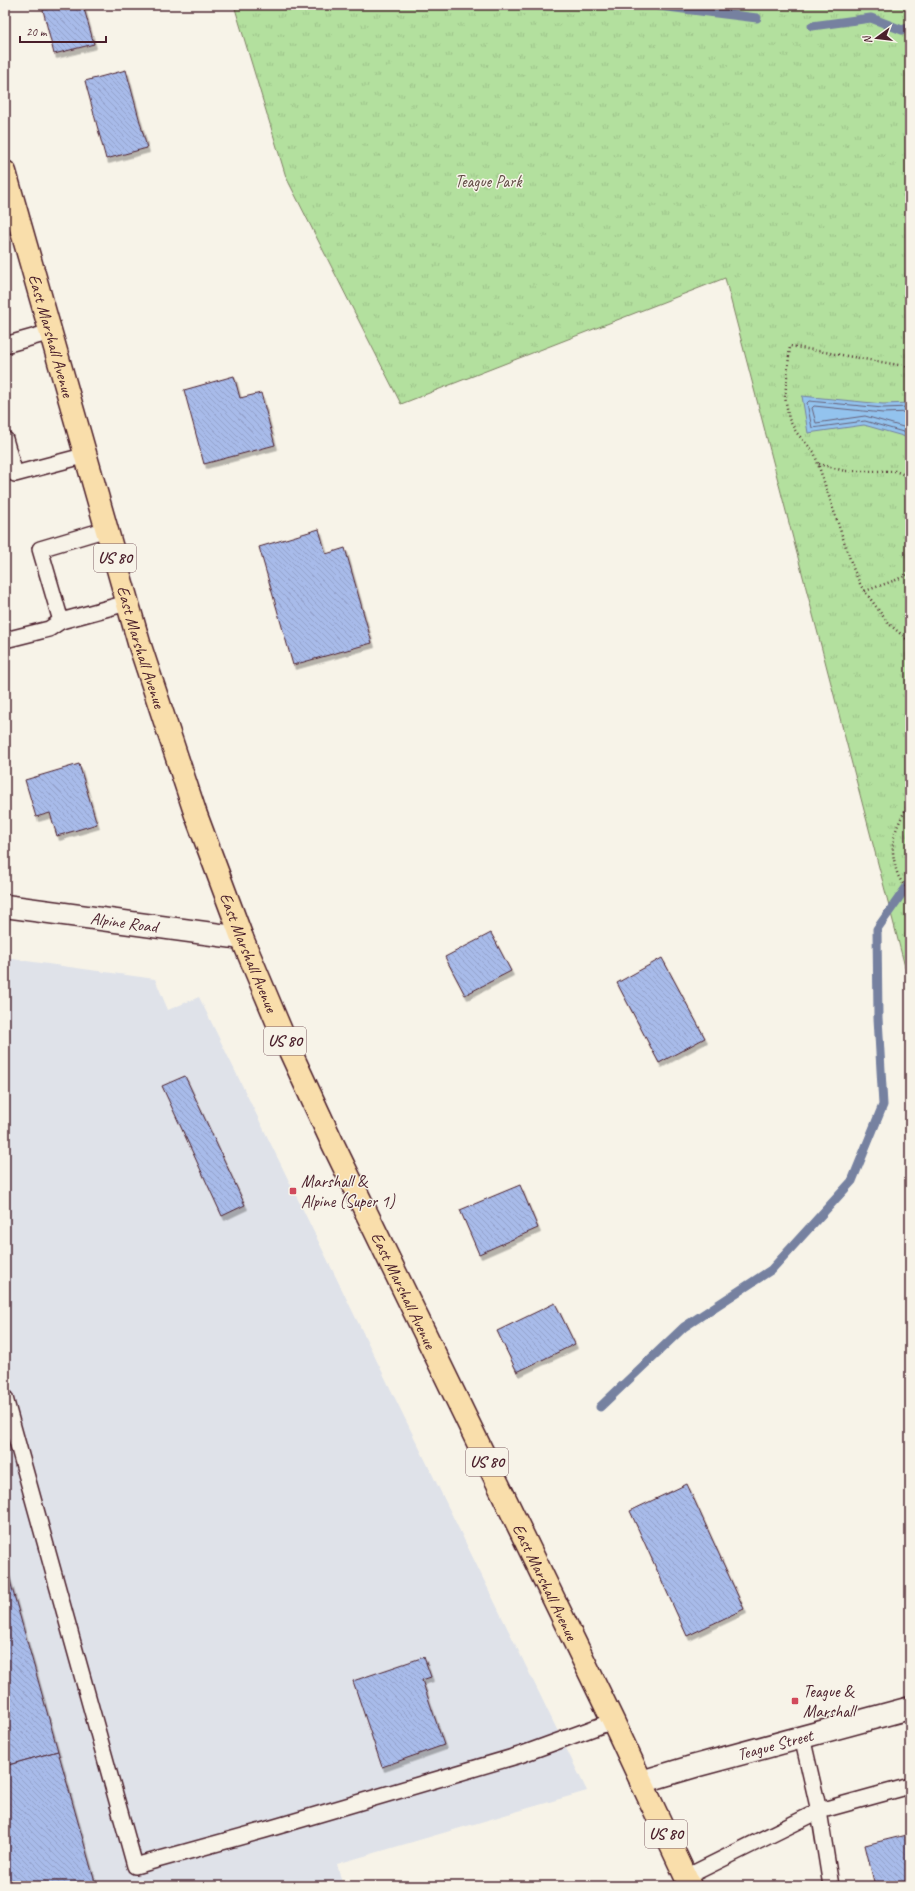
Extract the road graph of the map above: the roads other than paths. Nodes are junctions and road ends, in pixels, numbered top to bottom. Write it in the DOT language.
graph roads {
  1 [pos="5,172"];
  2 [pos="51,332"];
  3 [pos="5,345"];
  4 [pos="5,439"];
  5 [pos="87,455"];
  6 [pos="107,529"];
  7 [pos="128,603"];
  8 [pos="60,621"];
  9 [pos="5,640"];
  10 [pos="5,906"];
  11 [pos="242,938"];
  12 [pos="5,1398"];
  13 [pos="910,1708"];
  14 [pos="613,1721"];
  15 [pos="802,1736"];
  16 [pos="641,1782"];
  17 [pos="910,1786"];
  18 [pos="818,1812"];
  19 [pos="688,1881"];
  20 [pos="830,1886"];
  1 -- 2 [label="main road, East Marshall Avenue / US 80"];
  2 -- 3 [label="lane"];
  2 -- 5 [label="main road, East Marshall Avenue / US 80"];
  4 -- 5 [label="lane"];
  5 -- 6 [label="main road, East Marshall Avenue / US 80"];
  6 -- 7 [label="main road, East Marshall Avenue / US 80"];
  6 -- 8 [label="lane"];
  7 -- 8 [label="lane"];
  7 -- 11 [label="main road, East Marshall Avenue / US 80"];
  8 -- 9 [label="lane"];
  10 -- 11 [label="street, Alpine Road"];
  11 -- 14 [label="main road, East Marshall Avenue / US 80"];
  12 -- 14 [label="lane"];
  13 -- 15 [label="street, Teague Street"];
  14 -- 16 [label="main road, East Marshall Avenue / US 80"];
  15 -- 16 [label="street, Teague Street"];
  15 -- 18 [label="lane"];
  16 -- 19 [label="main road, East Marshall Avenue / US 80"];
  17 -- 18 [label="lane"];
  18 -- 19 [label="lane"];
  18 -- 20 [label="lane"];
}
